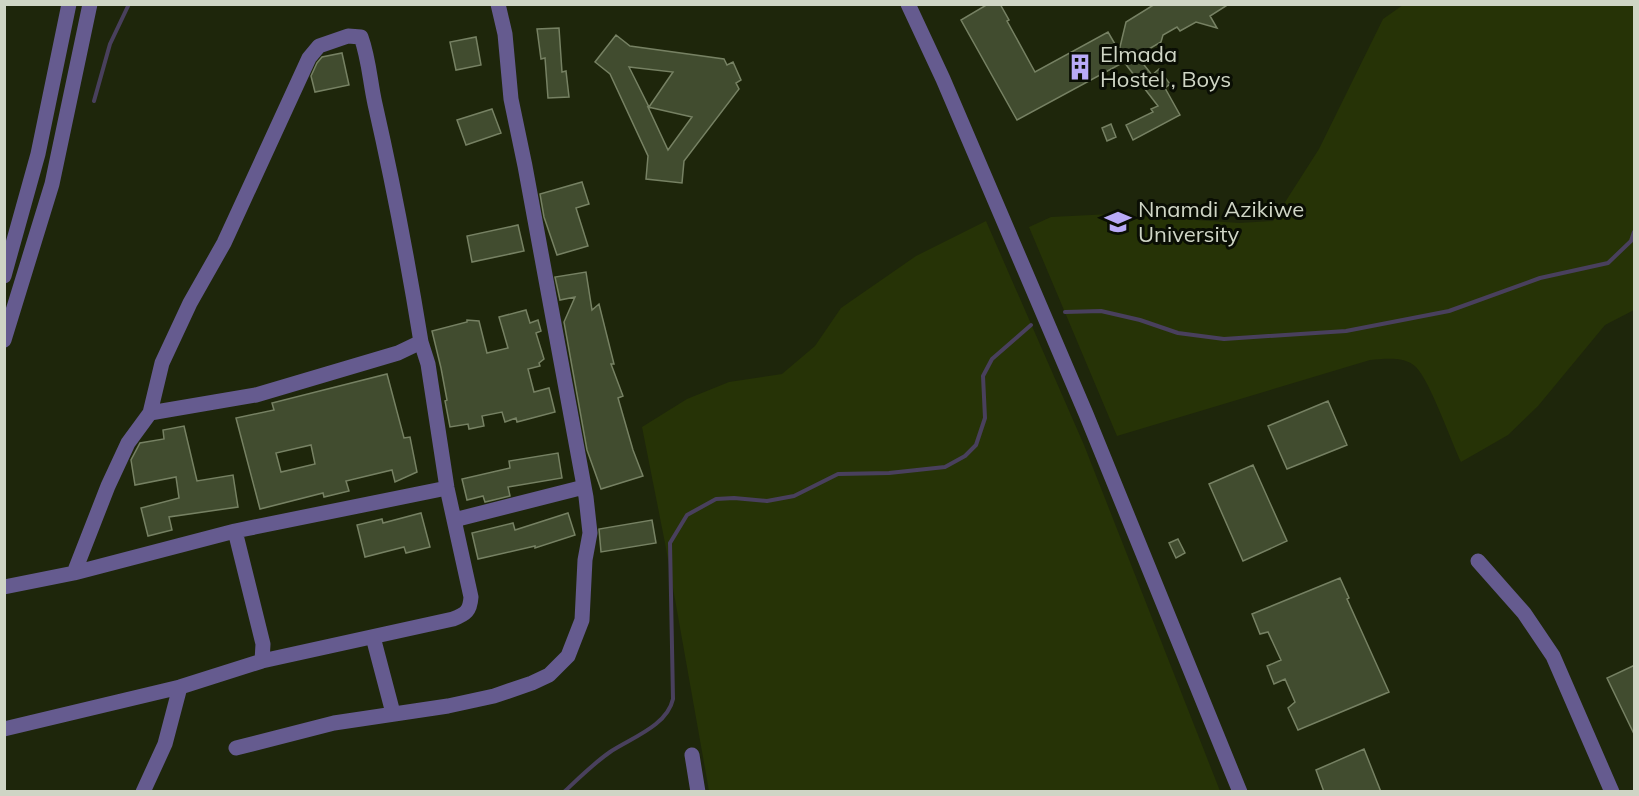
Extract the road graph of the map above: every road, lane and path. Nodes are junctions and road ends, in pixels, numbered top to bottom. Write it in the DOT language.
graph roads {
  1 [pos="69,4"];
  2 [pos="90,4"];
  3 [pos="498,4"];
  4 [pos="908,4"];
  5 [pos="4,276"];
  6 [pos="4,340"];
  7 [pos="421,342"];
  8 [pos="150,413"];
  9 [pos="584,486"];
  10 [pos="447,488"];
  11 [pos="454,520"];
  12 [pos="235,531"];
  13 [pos="1478,561"];
  14 [pos="75,573"];
  15 [pos="4,587"];
  16 [pos="373,637"];
  17 [pos="262,661"];
  18 [pos="180,687"];
  19 [pos="393,713"];
  20 [pos="4,729"];
  21 [pos="236,748"];
  22 [pos="692,755"];
  23 [pos="143,792"];
  24 [pos="698,792"];
  25 [pos="1240,792"];
  26 [pos="1612,792"];
  1 -- 5 [label="street"];
  2 -- 6 [label="street"];
  3 -- 9 [label="street"];
  4 -- 25 [label="street"];
  7 -- 8 [label="street"];
  7 -- 8 [label="street"];
  7 -- 10 [label="street"];
  8 -- 14 [label="street"];
  9 -- 11 [label="street"];
  9 -- 19 [label="street"];
  10 -- 11 [label="street"];
  10 -- 12 [label="street"];
  11 -- 16 [label="street"];
  12 -- 14 [label="street"];
  12 -- 17 [label="street"];
  13 -- 26 [label="street"];
  14 -- 15 [label="street"];
  16 -- 17 [label="street"];
  16 -- 19 [label="street"];
  17 -- 18 [label="street"];
  18 -- 20 [label="street"];
  18 -- 23 [label="street"];
  19 -- 21 [label="street"];
  22 -- 24 [label="street"];
}
